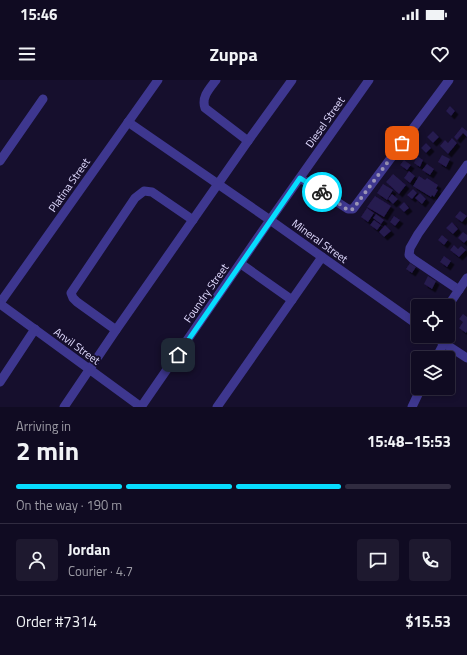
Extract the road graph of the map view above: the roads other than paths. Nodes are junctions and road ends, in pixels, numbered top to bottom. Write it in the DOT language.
graph roads {
  1 [pos="158,80"];
  2 [pos="216,80"];
  3 [pos="292,80"];
  4 [pos="369,80"];
  5 [pos="449,80"];
  6 [pos="43,99"];
  7 [pos="128,122"];
  8 [pos="248,141"];
  9 [pos="0,160"];
  10 [pos="467,166"];
  11 [pos="300,178"];
  12 [pos="218,184"];
  13 [pos="193,220"];
  14 [pos="270,220"];
  15 [pos="322,257"];
  16 [pos="241,264"];
  17 [pos="467,278"];
  18 [pos="459,290"];
  19 [pos="453,299"];
  20 [pos="292,300"];
  21 [pos="0,303"];
  22 [pos="411,320"];
  23 [pos="35,329"];
  24 [pos="116,330"];
  25 [pos="444,343"];
  26 [pos="440,351"];
  27 [pos="467,358"];
  28 [pos="89,369"];
  29 [pos="0,382"];
  30 [pos="418,395"];
  31 [pos="64,407"];
  32 [pos="141,407"];
  33 [pos="217,407"];
  34 [pos="412,407"];
  1 -- 7 [label="street, Platina Street"];
  2 -- 8 [label="street"];
  3 -- 8 [label="street"];
  4 -- 11 [label="street, Diesel Street"];
  5 -- 11 [label="street"];
  6 -- 9 [label="street"];
  7 -- 12 [label="street, Mineral Street"];
  7 -- 21 [label="street, Platina Street"];
  8 -- 12 [label="street"];
  10 -- 18 [label="street"];
  11 -- 14 [label="street, Diesel Street"];
  12 -- 13 [label="street"];
  12 -- 14 [label="street, Mineral Street"];
  13 -- 24 [label="street"];
  13 -- 24 [label="street"];
  14 -- 15 [label="street, Mineral Street"];
  14 -- 16 [label="street, Diesel Street"];
  15 -- 20 [label="street"];
  15 -- 22 [label="street, Mineral Street"];
  16 -- 20 [label="street, Foundry Street"];
  16 -- 32 [label="street, Foundry Street"];
  17 -- 18 [label="street"];
  18 -- 19 [label="street"];
  20 -- 33 [label="street"];
  21 -- 23 [label="street, Anvil Street"];
  23 -- 28 [label="street, Anvil Street"];
  23 -- 29 [label="street"];
  24 -- 28 [label="street"];
  25 -- 26 [label="street"];
  25 -- 27 [label="street"];
  28 -- 31 [label="street"];
  28 -- 32 [label="street, Anvil Street"];
  30 -- 34 [label="street"];
}
